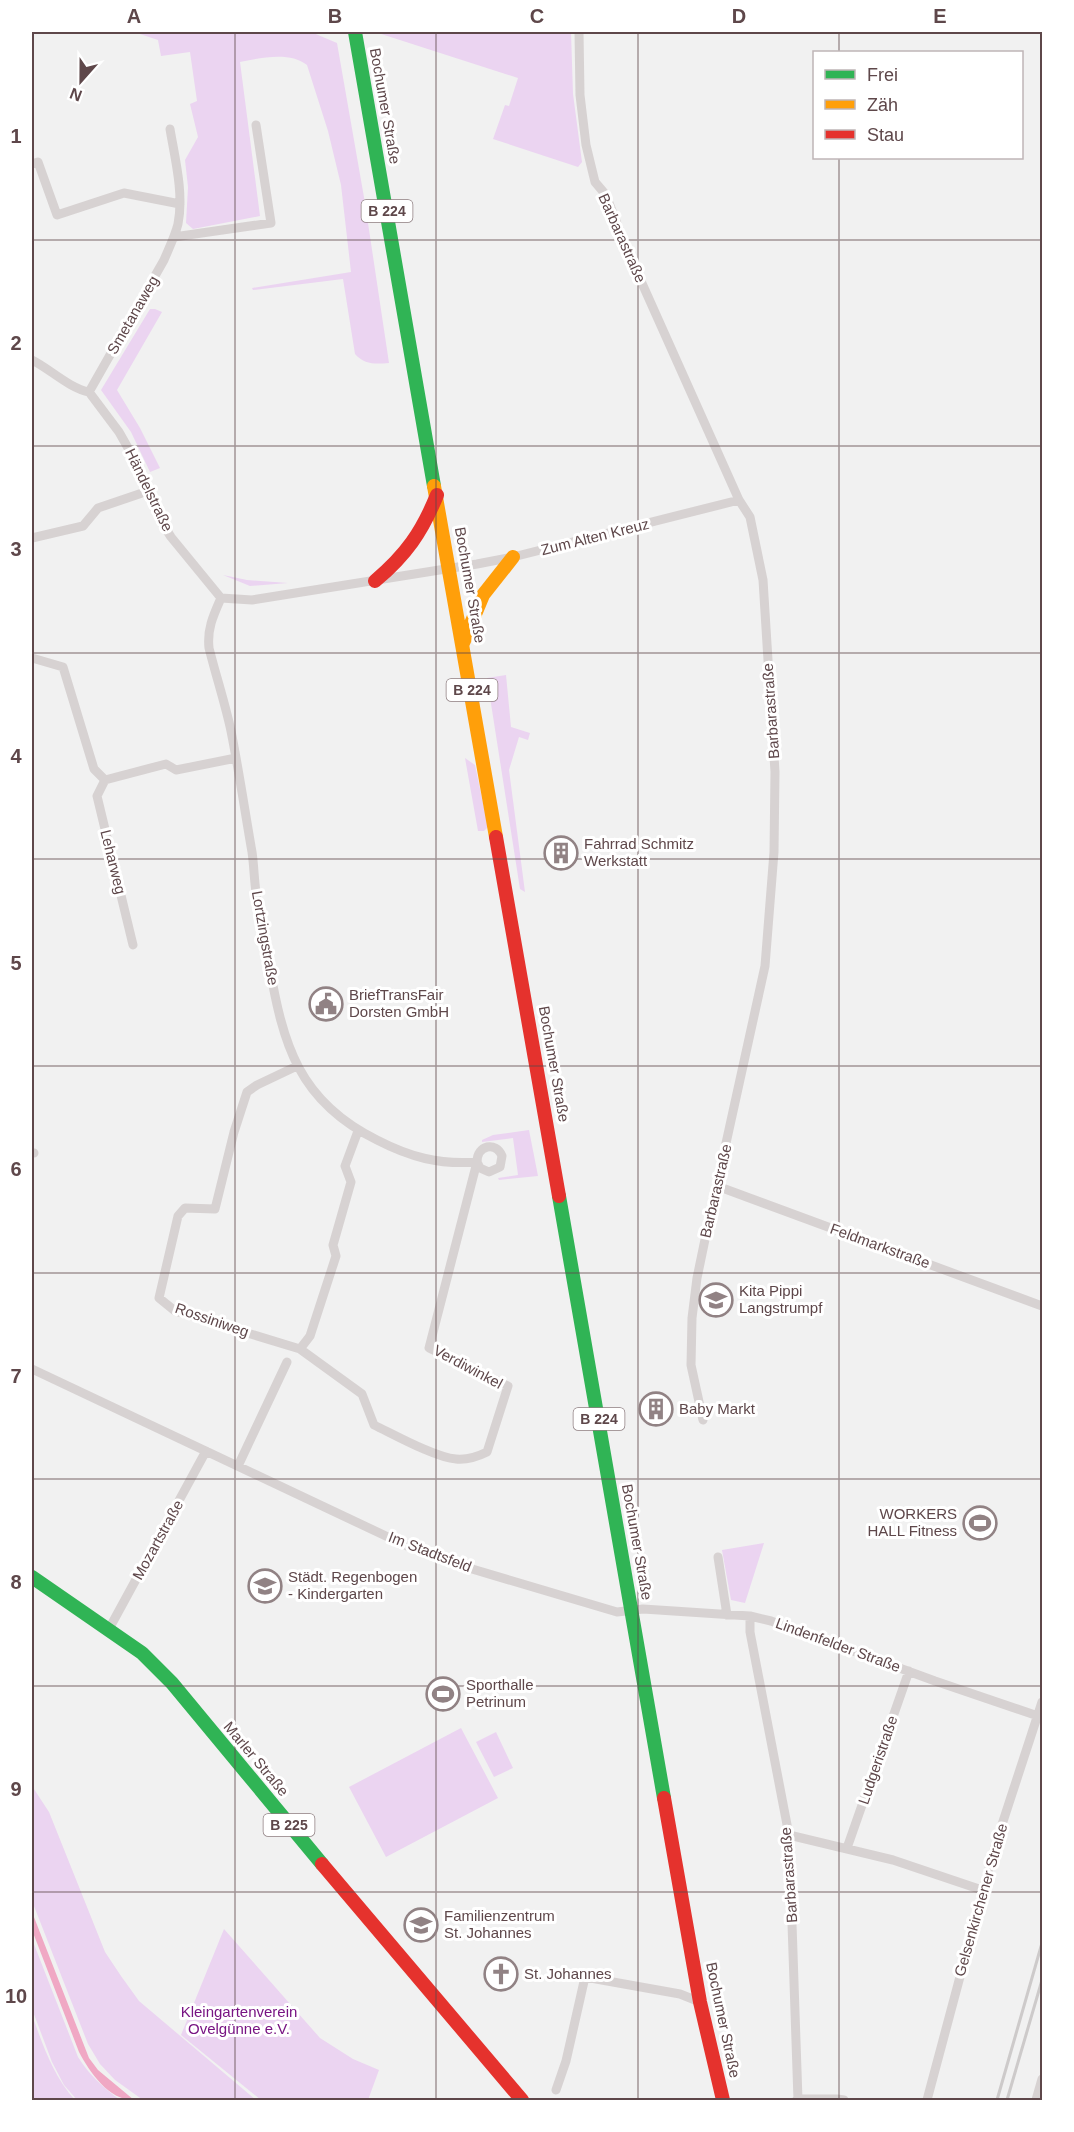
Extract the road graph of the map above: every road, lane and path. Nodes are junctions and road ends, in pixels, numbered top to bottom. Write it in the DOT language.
graph roads {
  1 [pos="356,32"];
  2 [pos="579,32"];
  3 [pos="256,125"];
  4 [pos="170,129"];
  5 [pos="32,164"];
  6 [pos="180,204"];
  7 [pos="174,237"];
  8 [pos="32,360"];
  9 [pos="89,392"];
  10 [pos="148,491"];
  11 [pos="437,493"];
  12 [pos="739,500"];
  13 [pos="32,538"];
  14 [pos="513,557"];
  15 [pos="450,569"];
  16 [pos="375,581"];
  17 [pos="221,598"];
  18 [pos="463,642"];
  19 [pos="32,658"];
  20 [pos="236,758"];
  21 [pos="105,780"];
  22 [pos="133,945"];
  23 [pos="297,1066"];
  24 [pos="358,1131"];
  25 [pos="477,1162"];
  26 [pos="717,1186"];
  27 [pos="1042,1306"];
  28 [pos="300,1349"];
  29 [pos="287,1362"];
  30 [pos="32,1369"];
  31 [pos="703,1420"];
  32 [pos="206,1451"];
  33 [pos="238,1466"];
  34 [pos="718,1557"];
  35 [pos="32,1577"];
  36 [pos="632,1611"];
  37 [pos="728,1615"];
  38 [pos="750,1616"];
  39 [pos="109,1629"];
  40 [pos="909,1671"];
  41 [pos="1042,1702"];
  42 [pos="1038,1716"];
  43 [pos="789,1835"];
  44 [pos="847,1848"];
  45 [pos="982,1890"];
  46 [pos="700,2002"];
  47 [pos="1042,2079"];
  48 [pos="556,2090"];
  49 [pos="522,2100"];
  50 [pos="723,2100"];
  51 [pos="798,2100"];
  52 [pos="844,2100"];
  53 [pos="927,2100"];
  54 [pos="1036,2100"];
  1 -- 11 [label="main road, Bochumer Straße / B 224"];
  2 -- 12 [label="street, Barbarastraße"];
  3 -- 7 [label="street"];
  4 -- 6 [label="street, Smetanaweg"];
  5 -- 6 [label="street"];
  6 -- 7 [label="street, Smetanaweg"];
  7 -- 9 [label="street, Smetanaweg"];
  8 -- 9 [label="street, Händelstraße"];
  9 -- 10 [label="street, Händelstraße"];
  10 -- 13 [label="street"];
  10 -- 17 [label="street, Händelstraße"];
  11 -- 15 [label="main road, Bochumer Straße / B 224"];
  11 -- 16 [label="main road"];
  12 -- 14 [label="street, Zum Alten Kreuz"];
  12 -- 26 [label="street, Barbarastraße"];
  14 -- 15 [label="street, Zum Alten Kreuz"];
  14 -- 18 [label="main road"];
  15 -- 16 [label="street"];
  15 -- 18 [label="main road, Bochumer Straße / B 224"];
  16 -- 17 [label="street"];
  17 -- 20 [label="street, Lortzingstraße"];
  18 -- 36 [label="main road, Bochumer Straße / B 224"];
  19 -- 21 [label="street"];
  20 -- 21 [label="street"];
  20 -- 23 [label="street, Lortzingstraße"];
  21 -- 22 [label="street, Leharweg"];
  23 -- 24 [label="street, Lortzingstraße"];
  23 -- 28 [label="street, Rossiniweg"];
  24 -- 25 [label="street, Lortzingstraße"];
  24 -- 28 [label="street"];
  25 -- 28 [label="street, Verdiwinkel"];
  26 -- 27 [label="street, Feldmarkstraße"];
  26 -- 31 [label="street, Barbarastraße"];
  29 -- 33 [label="street"];
  30 -- 32 [label="street, Im Stadtsfeld"];
  32 -- 33 [label="street, Im Stadtsfeld"];
  32 -- 39 [label="street, Mozartstraße"];
  33 -- 36 [label="street, Im Stadtsfeld"];
  34 -- 37 [label="street"];
  35 -- 39 [label="main road, Marler Straße / B 225"];
  36 -- 37 [label="street, Lindenfelder Straße"];
  36 -- 46 [label="main road, Bochumer Straße / B 224"];
  37 -- 38 [label="street, Lindenfelder Straße"];
  38 -- 40 [label="street, Lindenfelder Straße"];
  38 -- 43 [label="street, Barbarastraße"];
  39 -- 49 [label="main road, Marler Straße / B 225"];
  40 -- 42 [label="street, Lindenfelder Straße"];
  40 -- 44 [label="street, Ludgeristraße"];
  41 -- 42 [label="street, Gelsenkirchener Straße"];
  42 -- 45 [label="street, Gelsenkirchener Straße"];
  43 -- 44 [label="street"];
  43 -- 51 [label="street, Barbarastraße"];
  44 -- 45 [label="street"];
  45 -- 53 [label="street, Gelsenkirchener Straße"];
  46 -- 48 [label="street"];
  46 -- 50 [label="main road, Bochumer Straße / B 224"];
  47 -- 54 [label="street"];
  51 -- 52 [label="street"];
}
